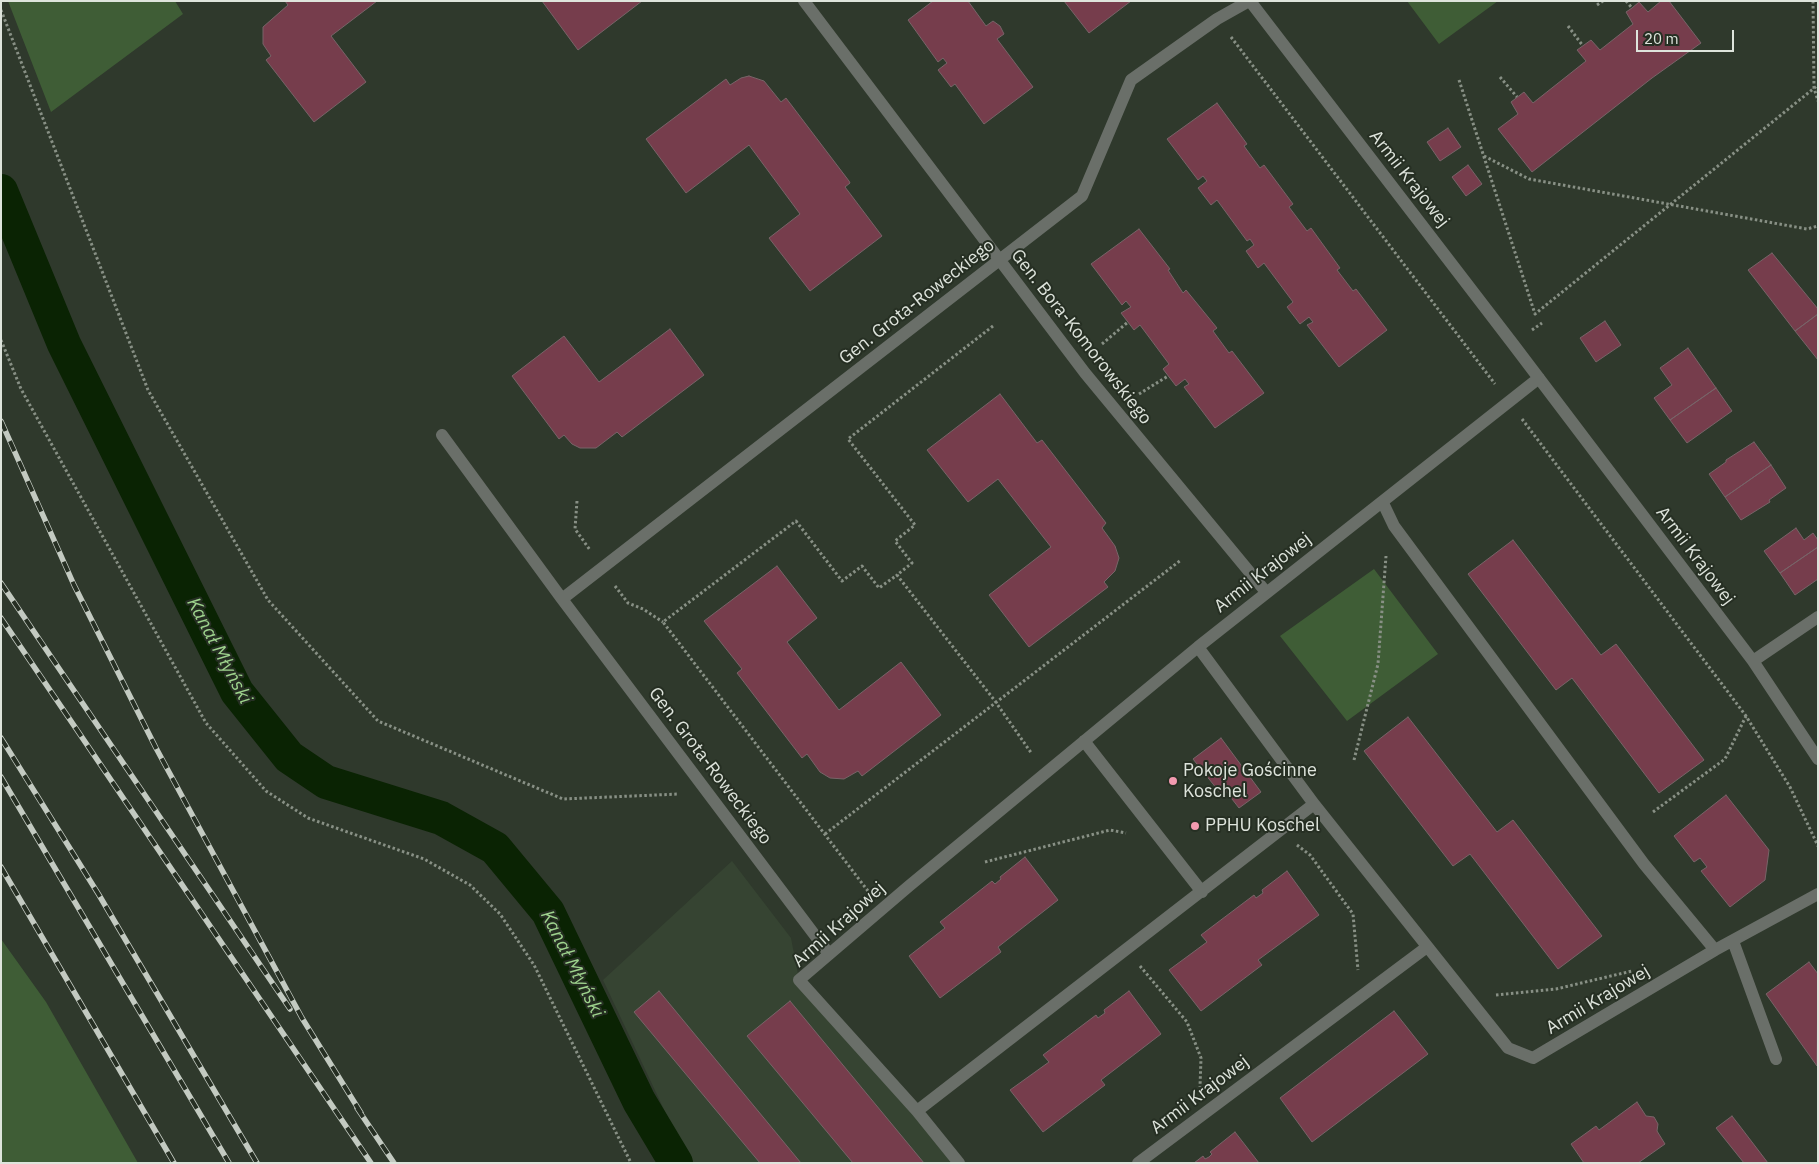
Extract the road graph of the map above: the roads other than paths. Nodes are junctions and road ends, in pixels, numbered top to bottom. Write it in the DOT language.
graph roads {
  1 [pos="804,1"];
  2 [pos="1250,1"];
  3 [pos="999,260"];
  4 [pos="1539,378"];
  5 [pos="442,435"];
  6 [pos="1383,503"];
  7 [pos="1266,592"];
  8 [pos="562,599"];
  9 [pos="1818,617"];
  10 [pos="1198,647"];
  11 [pos="1753,661"];
  12 [pos="1084,741"];
  13 [pos="1818,759"];
  14 [pos="1314,804"];
  15 [pos="1202,892"];
  16 [pos="1818,894"];
  17 [pos="1733,941"];
  18 [pos="1426,946"];
  19 [pos="1715,950"];
  20 [pos="829,954"];
  21 [pos="1776,1059"];
  22 [pos="917,1111"];
  23 [pos="959,1163"];
  24 [pos="1138,1163"];
  1 -- 3 [label="street, Gen. Bora-Komorowskiego"];
  2 -- 3 [label="street, Gen. Grota-Roweckiego"];
  2 -- 4 [label="street, Armii Krajowej"];
  3 -- 7 [label="street, Gen. Bora-Komorowskiego"];
  3 -- 8 [label="street, Gen. Grota-Roweckiego"];
  4 -- 6 [label="street, Armii Krajowej"];
  4 -- 11 [label="street, Armii Krajowej"];
  5 -- 8 [label="street, Gen. Grota-Roweckiego"];
  6 -- 7 [label="street, Armii Krajowej"];
  6 -- 19 [label="street"];
  7 -- 10 [label="street, Armii Krajowej"];
  8 -- 20 [label="street, Gen. Grota-Roweckiego"];
  9 -- 11 [label="street"];
  10 -- 12 [label="street, Armii Krajowej"];
  10 -- 14 [label="street, Armii Krajowej"];
  11 -- 13 [label="street, Armii Krajowej"];
  12 -- 15 [label="street"];
  12 -- 20 [label="street, Armii Krajowej"];
  14 -- 15 [label="street"];
  14 -- 18 [label="street, Armii Krajowej"];
  15 -- 22 [label="street"];
  16 -- 17 [label="street, Armii Krajowej"];
  17 -- 19 [label="street, Armii Krajowej"];
  17 -- 21 [label="street"];
  18 -- 19 [label="street, Armii Krajowej"];
  18 -- 24 [label="street, Armii Krajowej"];
  20 -- 22 [label="street, Armii Krajowej"];
  22 -- 23 [label="street, Armii Krajowej"];
}
